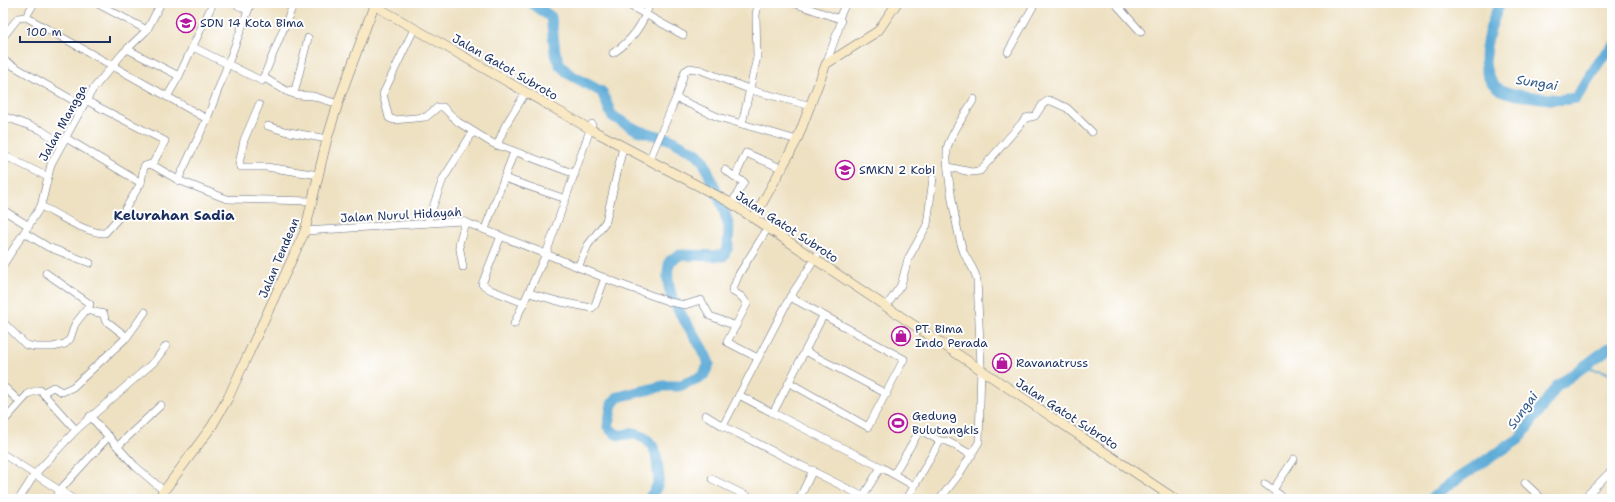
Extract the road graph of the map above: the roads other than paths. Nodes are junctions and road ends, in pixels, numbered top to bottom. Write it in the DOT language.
graph roads {
  1 [pos="34,3"];
  2 [pos="96,3"];
  3 [pos="161,3"];
  4 [pos="213,3"];
  5 [pos="233,3"];
  6 [pos="251,3"];
  7 [pos="294,3"];
  8 [pos="625,3"];
  9 [pos="650,3"];
  10 [pos="758,3"];
  11 [pos="796,3"];
  12 [pos="846,3"];
  13 [pos="897,3"];
  14 [pos="1035,3"];
  15 [pos="1115,3"];
  16 [pos="375,4"];
  17 [pos="247,10"];
  18 [pos="646,15"];
  19 [pos="26,17"];
  20 [pos="839,18"];
  21 [pos="414,28"];
  22 [pos="147,30"];
  23 [pos="1141,32"];
  24 [pos="684,35"];
  25 [pos="3,37"];
  26 [pos="308,38"];
  27 [pos="193,47"];
  28 [pos="127,49"];
  29 [pos="1008,52"];
  30 [pos="613,53"];
  31 [pos="3,60"];
  32 [pos="228,63"];
  33 [pos="826,64"];
  34 [pos="112,66"];
  35 [pos="498,73"];
  36 [pos="179,76"];
  37 [pos="263,77"];
  38 [pos="751,90"];
  39 [pos="286,91"];
  40 [pos="526,92"];
  41 [pos="167,97"];
  42 [pos="676,98"];
  43 [pos="974,99"];
  44 [pos="85,104"];
  45 [pos="338,104"];
  46 [pos="259,105"];
  47 [pos="811,106"];
  48 [pos="3,116"];
  49 [pos="207,119"];
  50 [pos="742,124"];
  51 [pos="268,126"];
  52 [pos="591,126"];
  53 [pos="473,132"];
  54 [pos="1092,132"];
  55 [pos="327,139"];
  56 [pos="798,140"];
  57 [pos="64,141"];
  58 [pos="497,146"];
  59 [pos="623,147"];
  60 [pos="514,152"];
  61 [pos="653,153"];
  62 [pos="3,155"];
  63 [pos="152,165"];
  64 [pos="948,167"];
  65 [pos="783,169"];
  66 [pos="725,170"];
  67 [pos="575,174"];
  68 [pos="319,175"];
  69 [pos="48,177"];
  70 [pos="735,177"];
  71 [pos="504,178"];
  72 [pos="933,178"];
  73 [pos="178,180"];
  74 [pos="141,183"];
  75 [pos="716,193"];
  76 [pos="566,200"];
  77 [pos="731,201"];
  78 [pos="313,202"];
  79 [pos="41,206"];
  80 [pos="3,210"];
  81 [pos="755,216"];
  82 [pos="465,222"];
  83 [pos="427,223"];
  84 [pos="770,226"];
  85 [pos="27,229"];
  86 [pos="485,229"];
  87 [pos="305,231"];
  88 [pos="501,236"];
  89 [pos="546,254"];
  90 [pos="816,257"];
  91 [pos="90,263"];
  92 [pos="3,265"];
  93 [pos="463,267"];
  94 [pos="578,267"];
  95 [pos="46,273"];
  96 [pos="605,278"];
  97 [pos="529,293"];
  98 [pos="790,297"];
  99 [pos="524,303"];
  100 [pos="888,304"];
  101 [pos="86,310"];
  102 [pos="145,312"];
  103 [pos="823,316"];
  104 [pos="3,322"];
  105 [pos="514,324"];
  106 [pos="736,326"];
  107 [pos="127,337"];
  108 [pos="166,346"];
  109 [pos="805,351"];
  110 [pos="758,358"];
  111 [pos="981,369"];
  112 [pos="790,383"];
  113 [pos="3,386"];
  114 [pos="44,392"];
  115 [pos="887,394"];
  116 [pos="739,395"];
  117 [pos="20,402"];
  118 [pos="161,405"];
  119 [pos="773,413"];
  120 [pos="705,415"];
  121 [pos="90,416"];
  122 [pos="3,422"];
  123 [pos="723,426"];
  124 [pos="76,430"];
  125 [pos="109,436"];
  126 [pos="940,441"];
  127 [pos="118,446"];
  128 [pos="3,454"];
  129 [pos="972,455"];
  130 [pos="1294,459"];
  131 [pos="881,467"];
  132 [pos="813,470"];
  133 [pos="1612,470"];
  134 [pos="35,474"];
  135 [pos="894,474"];
  136 [pos="712,479"];
  137 [pos="1525,483"];
  138 [pos="1265,484"];
  139 [pos="914,486"];
  140 [pos="60,490"];
  141 [pos="1273,490"];
  142 [pos="161,495"];
  143 [pos="866,497"];
  144 [pos="19,499"];
  145 [pos="56,499"];
  146 [pos="73,499"];
  147 [pos="753,499"];
  148 [pos="798,499"];
  149 [pos="907,499"];
  150 [pos="940,499"];
  151 [pos="1175,499"];
  152 [pos="1182,499"];
  153 [pos="1281,499"];
  154 [pos="1542,499"];
  155 [pos="1583,499"];
  1 -- 19 [label="street"];
  2 -- 22 [label="street"];
  3 -- 22 [label="street, Jalan Mangga"];
  4 -- 27 [label="street"];
  5 -- 17 [label="street"];
  6 -- 17 [label="street"];
  7 -- 37 [label="street"];
  8 -- 18 [label="street"];
  9 -- 18 [label="street"];
  10 -- 38 [label="street"];
  11 -- 20 [label="street"];
  12 -- 20 [label="street"];
  13 -- 33 [label="street"];
  14 -- 29 [label="street"];
  15 -- 23 [label="street"];
  16 -- 21 [label="street, Jalan Gatot Subroto"];
  16 -- 35 [label="street, Jalan Gatot Subroto"];
  16 -- 45 [label="street, Jalan Tendean"];
  17 -- 32 [label="street"];
  18 -- 24 [label="street"];
  18 -- 30 [label="street"];
  19 -- 25 [label="street"];
  19 -- 34 [label="street"];
  20 -- 33 [label="street"];
  21 -- 35 [label="street, Jalan Gatot Subroto"];
  21 -- 53 [label="street"];
  22 -- 28 [label="street, Jalan Mangga"];
  26 -- 39 [label="street"];
  27 -- 32 [label="street"];
  27 -- 36 [label="street"];
  28 -- 34 [label="street, Jalan Mangga"];
  28 -- 36 [label="street"];
  31 -- 44 [label="street"];
  32 -- 37 [label="street"];
  32 -- 49 [label="street"];
  33 -- 47 [label="street"];
  34 -- 41 [label="street"];
  34 -- 44 [label="street, Jalan Mangga"];
  35 -- 40 [label="street, Jalan Gatot Subroto"];
  35 -- 52 [label="street, Jalan Gatot Subroto"];
  36 -- 41 [label="street"];
  37 -- 39 [label="street"];
  38 -- 42 [label="street"];
  38 -- 47 [label="street"];
  38 -- 50 [label="street"];
  39 -- 45 [label="street"];
  40 -- 52 [label="street, Jalan Gatot Subroto"];
  40 -- 58 [label="street"];
  41 -- 49 [label="street"];
  42 -- 50 [label="street"];
  42 -- 61 [label="street"];
  43 -- 64 [label="street"];
  44 -- 57 [label="street, Jalan Mangga"];
  44 -- 63 [label="street"];
  45 -- 55 [label="street, Jalan Tendean"];
  46 -- 68 [label="street"];
  47 -- 56 [label="street"];
  48 -- 57 [label="street"];
  49 -- 73 [label="street"];
  50 -- 56 [label="street"];
  51 -- 55 [label="street"];
  52 -- 59 [label="street, Jalan Gatot Subroto"];
  52 -- 61 [label="street, Jalan Gatot Subroto"];
  52 -- 67 [label="street"];
  53 -- 58 [label="street"];
  53 -- 83 [label="street"];
  54 -- 64 [label="street"];
  55 -- 68 [label="street, Jalan Tendean"];
  56 -- 65 [label="street"];
  57 -- 69 [label="street, Jalan Mangga"];
  57 -- 74 [label="street"];
  58 -- 60 [label="street"];
  59 -- 75 [label="street, Jalan Gatot Subroto"];
  59 -- 94 [label="street"];
  60 -- 67 [label="street"];
  60 -- 71 [label="street"];
  61 -- 75 [label="street, Jalan Gatot Subroto"];
  62 -- 69 [label="street"];
  63 -- 73 [label="street"];
  63 -- 74 [label="street"];
  64 -- 111 [label="street"];
  65 -- 70 [label="street"];
  65 -- 81 [label="street"];
  66 -- 70 [label="street"];
  67 -- 76 [label="street"];
  68 -- 78 [label="street, Jalan Tendean"];
  69 -- 79 [label="street, Jalan Mangga"];
  70 -- 77 [label="street"];
  71 -- 76 [label="street"];
  71 -- 86 [label="street"];
  72 -- 100 [label="street"];
  73 -- 78 [label="street"];
  74 -- 79 [label="street"];
  75 -- 77 [label="street, Jalan Gatot Subroto"];
  76 -- 89 [label="street"];
  77 -- 81 [label="street, Jalan Gatot Subroto"];
  78 -- 87 [label="street, Jalan Tendean"];
  79 -- 85 [label="street, Jalan Mangga"];
  80 -- 85 [label="street"];
  81 -- 84 [label="street, Jalan Gatot Subroto"];
  82 -- 83 [label="street, Jalan Nurul Hidayah"];
  82 -- 86 [label="street, Jalan Nurul Hidayah"];
  82 -- 93 [label="street"];
  83 -- 87 [label="street, Jalan Nurul Hidayah"];
  84 -- 90 [label="street, Jalan Gatot Subroto"];
  84 -- 106 [label="street"];
  85 -- 91 [label="street"];
  85 -- 92 [label="street, Jalan Mangga"];
  86 -- 88 [label="street, Jalan Nurul Hidayah"];
  87 -- 142 [label="street, Jalan Tendean"];
  88 -- 89 [label="street, Jalan Nurul Hidayah"];
  88 -- 99 [label="street"];
  89 -- 94 [label="street, Jalan Nurul Hidayah"];
  89 -- 97 [label="street"];
  90 -- 98 [label="street"];
  90 -- 100 [label="street, Jalan Gatot Subroto"];
  90 -- 111 [label="street, Jalan Gatot Subroto"];
  94 -- 96 [label="street, Jalan Nurul Hidayah"];
  95 -- 101 [label="street"];
  96 -- 97 [label="street"];
  96 -- 106 [label="street, Jalan Nurul Hidayah"];
  97 -- 99 [label="street"];
  98 -- 103 [label="street"];
  98 -- 110 [label="street"];
  99 -- 105 [label="street"];
  100 -- 111 [label="street, Jalan Gatot Subroto"];
  101 -- 104 [label="street"];
  101 -- 107 [label="street"];
  102 -- 107 [label="street"];
  103 -- 109 [label="street"];
  103 -- 115 [label="street"];
  106 -- 110 [label="street"];
  107 -- 114 [label="street"];
  108 -- 121 [label="street"];
  109 -- 112 [label="street"];
  109 -- 115 [label="street"];
  110 -- 116 [label="street"];
  111 -- 129 [label="street"];
  111 -- 151 [label="street, Jalan Gatot Subroto"];
  111 -- 152 [label="street, Jalan Gatot Subroto"];
  112 -- 115 [label="street"];
  112 -- 119 [label="street"];
  113 -- 117 [label="street"];
  114 -- 117 [label="street"];
  114 -- 124 [label="street"];
  116 -- 119 [label="street"];
  116 -- 123 [label="street"];
  117 -- 122 [label="street"];
  118 -- 127 [label="street"];
  119 -- 131 [label="street"];
  120 -- 123 [label="street"];
  121 -- 124 [label="street"];
  121 -- 125 [label="street"];
  123 -- 132 [label="street"];
  124 -- 134 [label="street"];
  125 -- 127 [label="street"];
  125 -- 140 [label="street"];
  126 -- 129 [label="street"];
  126 -- 135 [label="street"];
  126 -- 139 [label="street"];
  127 -- 142 [label="street"];
  128 -- 134 [label="street"];
  129 -- 150 [label="street"];
  130 -- 141 [label="street"];
  131 -- 135 [label="street"];
  131 -- 143 [label="street"];
  132 -- 143 [label="street"];
  132 -- 148 [label="street"];
  133 -- 155 [label="street"];
  134 -- 140 [label="street"];
  134 -- 144 [label="street"];
  135 -- 139 [label="street"];
  136 -- 147 [label="street"];
  137 -- 154 [label="street"];
  138 -- 141 [label="street"];
  139 -- 149 [label="street"];
  140 -- 145 [label="street"];
  140 -- 146 [label="street"];
  141 -- 153 [label="street"];
}
